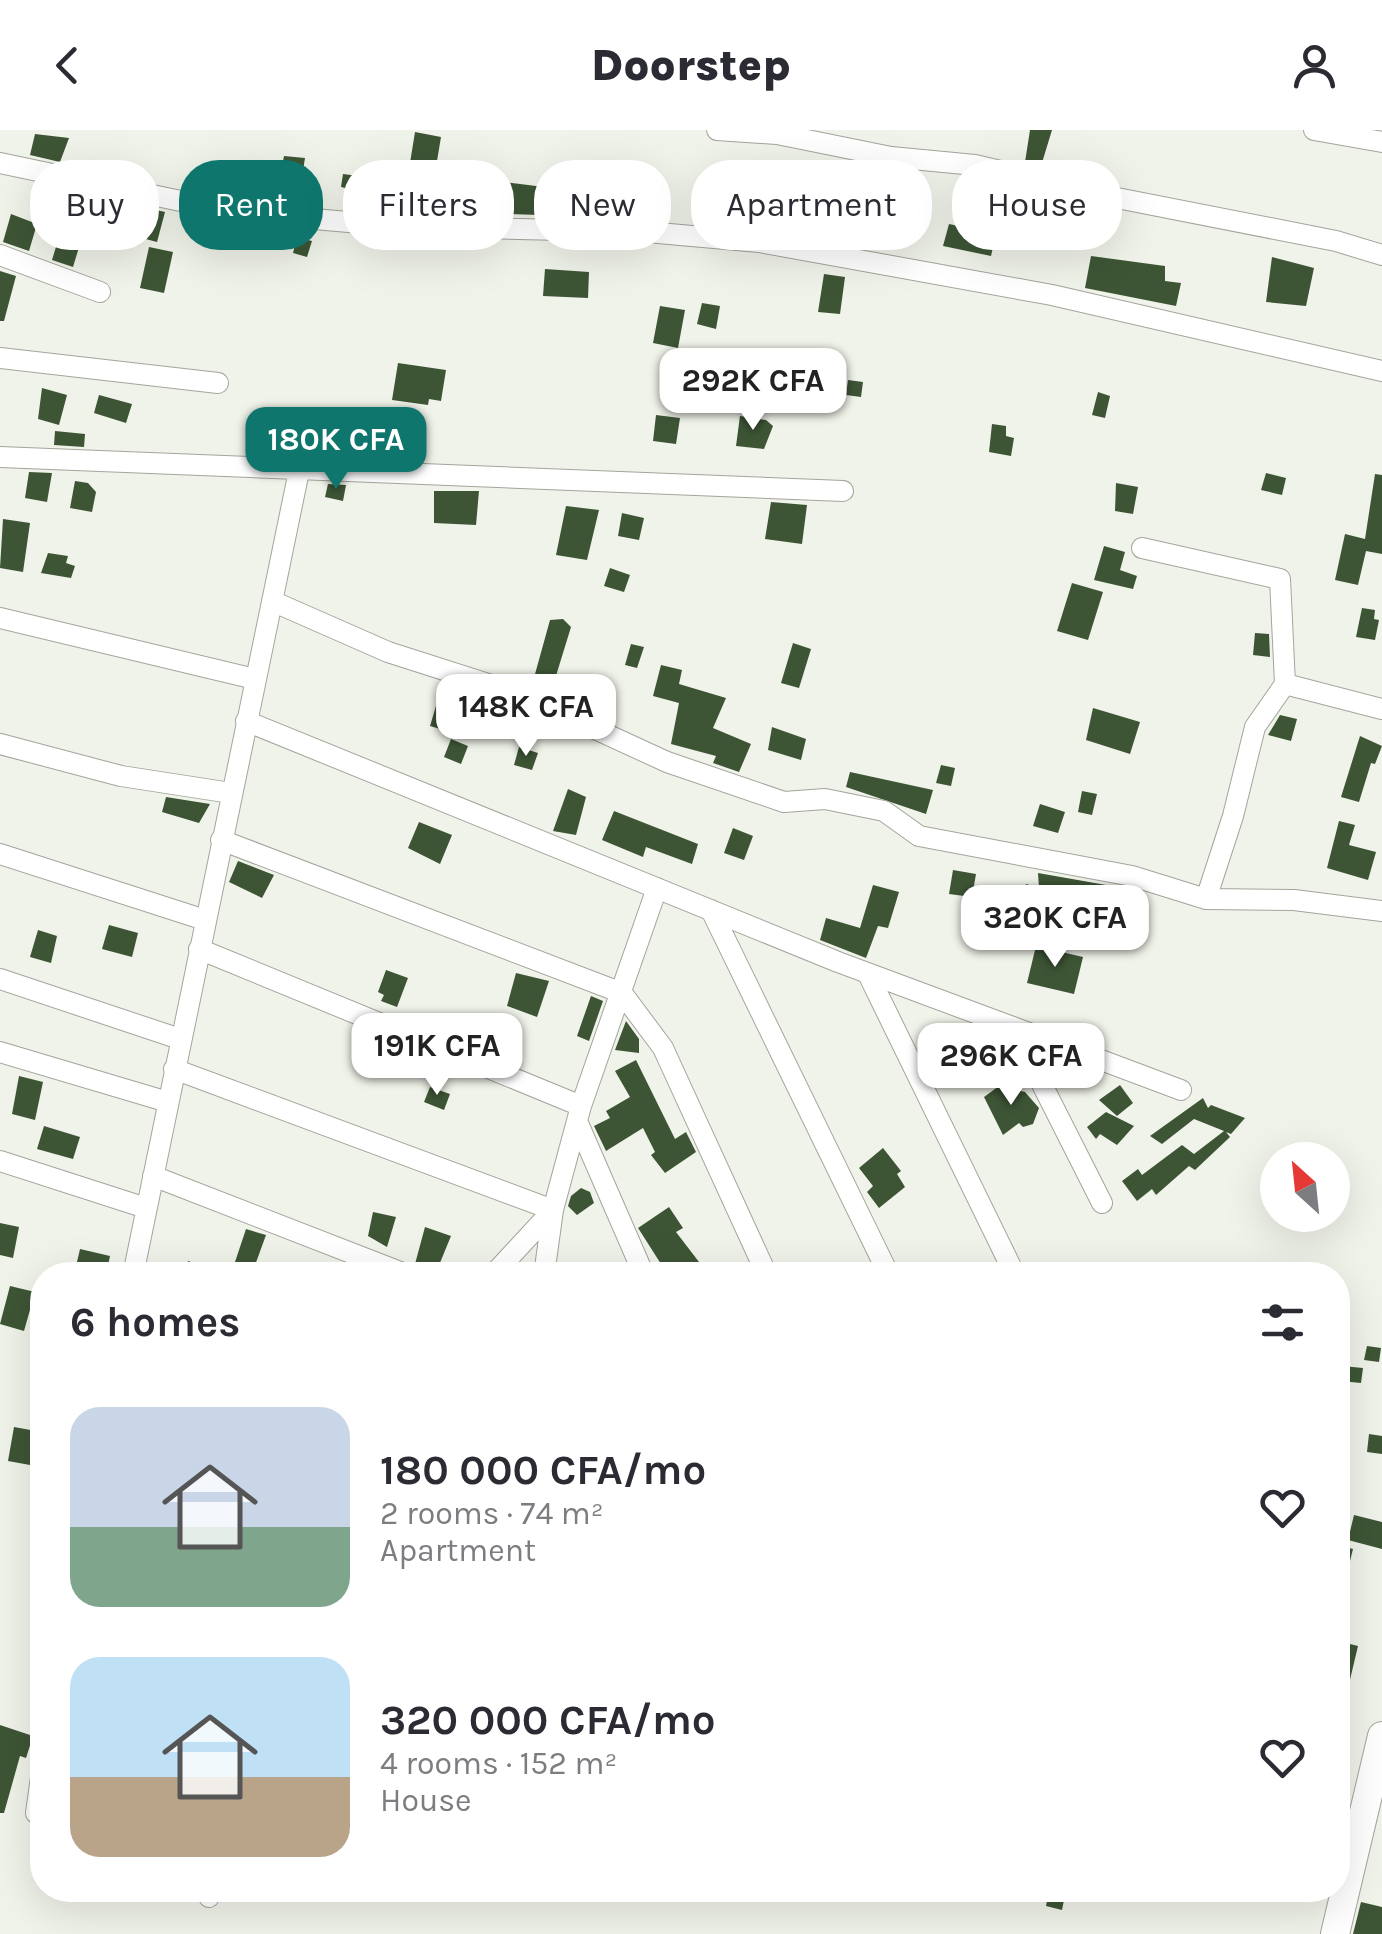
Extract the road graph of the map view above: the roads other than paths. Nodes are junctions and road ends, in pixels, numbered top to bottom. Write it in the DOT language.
graph roads {
  1 [pos="718,130"];
  2 [pos="1314,130"];
  3 [pos="1382,142"];
  4 [pos="0,163"];
  5 [pos="0,255"];
  6 [pos="1382,256"];
  7 [pos="100,292"];
  8 [pos="0,358"];
  9 [pos="1382,371"];
  10 [pos="218,383"];
  11 [pos="0,457"];
  12 [pos="299,470"];
  13 [pos="843,491"];
  14 [pos="1142,548"];
  15 [pos="272,601"];
  16 [pos="0,618"];
  17 [pos="255,679"];
  18 [pos="1285,684"];
  19 [pos="1382,708"];
  20 [pos="246,721"];
  21 [pos="0,744"];
  22 [pos="231,793"];
  23 [pos="221,840"];
  24 [pos="0,854"];
  25 [pos="658,888"];
  26 [pos="1206,898"];
  27 [pos="711,910"];
  28 [pos="1382,911"];
  29 [pos="205,920"];
  30 [pos="199,949"];
  31 [pos="868,974"];
  32 [pos="0,979"];
  33 [pos="622,994"];
  34 [pos="1012,1027"];
  35 [pos="180,1039"];
  36 [pos="0,1052"];
  37 [pos="174,1069"];
  38 [pos="1181,1090"];
  39 [pos="168,1102"];
  40 [pos="579,1113"];
  41 [pos="0,1161"];
  42 [pos="153,1176"];
  43 [pos="1102,1203"];
  44 [pos="146,1208"];
  45 [pos="553,1210"];
  46 [pos="136,1262"];
  47 [pos="375,1262"];
  48 [pos="505,1262"];
  49 [pos="546,1262"];
  50 [pos="639,1262"];
  51 [pos="761,1262"];
  52 [pos="883,1262"];
  53 [pos="1009,1262"];
  54 [pos="1382,1736"];
  55 [pos="1350,1871"];
  56 [pos="1343,1902"];
  57 [pos="1335,1934"];
  1 -- 6 [label="street"];
  2 -- 3 [label="street"];
  4 -- 9 [label="street"];
  5 -- 7 [label="street"];
  8 -- 10 [label="street"];
  11 -- 12 [label="street"];
  12 -- 13 [label="street"];
  12 -- 15 [label="street"];
  14 -- 18 [label="street"];
  15 -- 17 [label="street"];
  15 -- 26 [label="street"];
  16 -- 17 [label="street"];
  17 -- 20 [label="street"];
  18 -- 19 [label="street"];
  18 -- 26 [label="street"];
  20 -- 22 [label="street"];
  20 -- 25 [label="street"];
  21 -- 22 [label="street"];
  22 -- 23 [label="street"];
  23 -- 29 [label="street"];
  23 -- 33 [label="street"];
  24 -- 29 [label="street"];
  25 -- 27 [label="street"];
  25 -- 33 [label="street"];
  26 -- 28 [label="street"];
  27 -- 31 [label="street"];
  27 -- 52 [label="street"];
  29 -- 30 [label="street"];
  30 -- 35 [label="street"];
  30 -- 40 [label="street"];
  31 -- 34 [label="street"];
  31 -- 53 [label="street"];
  32 -- 35 [label="street"];
  33 -- 40 [label="street"];
  33 -- 51 [label="street"];
  34 -- 38 [label="street"];
  34 -- 43 [label="street"];
  35 -- 37 [label="street"];
  36 -- 39 [label="street"];
  37 -- 39 [label="street"];
  37 -- 45 [label="street"];
  39 -- 42 [label="street"];
  40 -- 45 [label="street"];
  40 -- 50 [label="street"];
  41 -- 44 [label="street"];
  42 -- 44 [label="street"];
  42 -- 47 [label="street"];
  44 -- 46 [label="street"];
  45 -- 48 [label="street"];
  45 -- 49 [label="street"];
  54 -- 55 [label="highway"];
  56 -- 57 [label="highway"];
}
